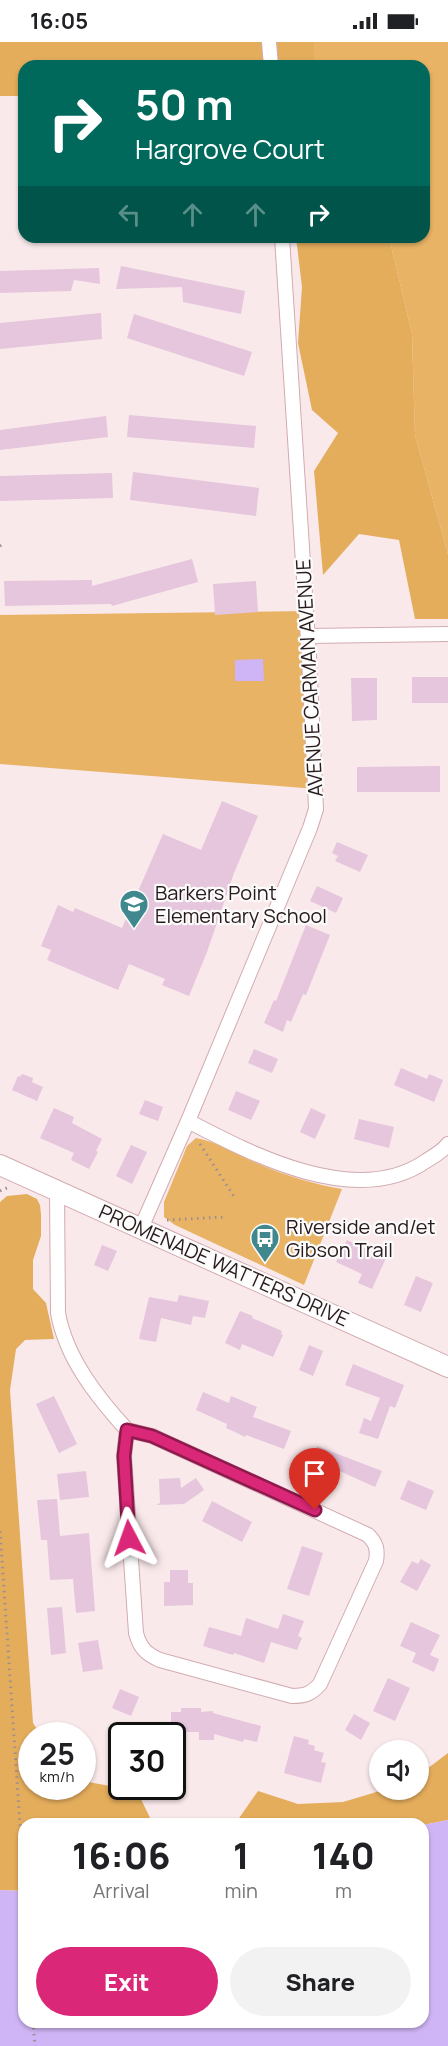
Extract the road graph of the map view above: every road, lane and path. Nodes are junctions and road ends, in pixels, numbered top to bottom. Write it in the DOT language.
graph roads {
  1 [pos="269,42"];
  2 [pos="270,60"];
  3 [pos="282,243"];
  4 [pos="5,543"];
  5 [pos="0,546"];
  6 [pos="448,634"];
  7 [pos="308,636"];
  8 [pos="188,1121"];
  9 [pos="198,1141"];
  10 [pos="448,1144"];
  11 [pos="0,1165"];
  12 [pos="10,1186"];
  13 [pos="57,1190"];
  14 [pos="0,1191"];
  15 [pos="235,1198"];
  16 [pos="226,1217"];
  17 [pos="166,1220"];
  18 [pos="141,1228"];
  19 [pos="448,1367"];
  20 [pos="127,1430"];
  21 [pos="0,1531"];
  22 [pos="20,1818"];
  23 [pos="34,2028"];
  24 [pos="35,2046"];
  1 -- 2 [label="street"];
  3 -- 7 [label="street, AVENUE CARMAN AVENUE"];
  4 -- 5 [label="path"];
  6 -- 7 [label="street"];
  7 -- 8 [label="street, AVENUE CARMAN AVENUE"];
  8 -- 10 [label="street"];
  8 -- 18 [label="street, AVENUE CARMAN AVENUE"];
  9 -- 15 [label="path"];
  11 -- 13 [label="main road, PROMENADE WATTERS DRIVE"];
  12 -- 14 [label="path"];
  13 -- 18 [label="main road, PROMENADE WATTERS DRIVE"];
  13 -- 20 [label="street"];
  16 -- 17 [label="path"];
  18 -- 19 [label="main road, PROMENADE WATTERS DRIVE"];
  20 -- 20 [label="street"];
  21 -- 22 [label="path"];
  23 -- 24 [label="path"];
}
